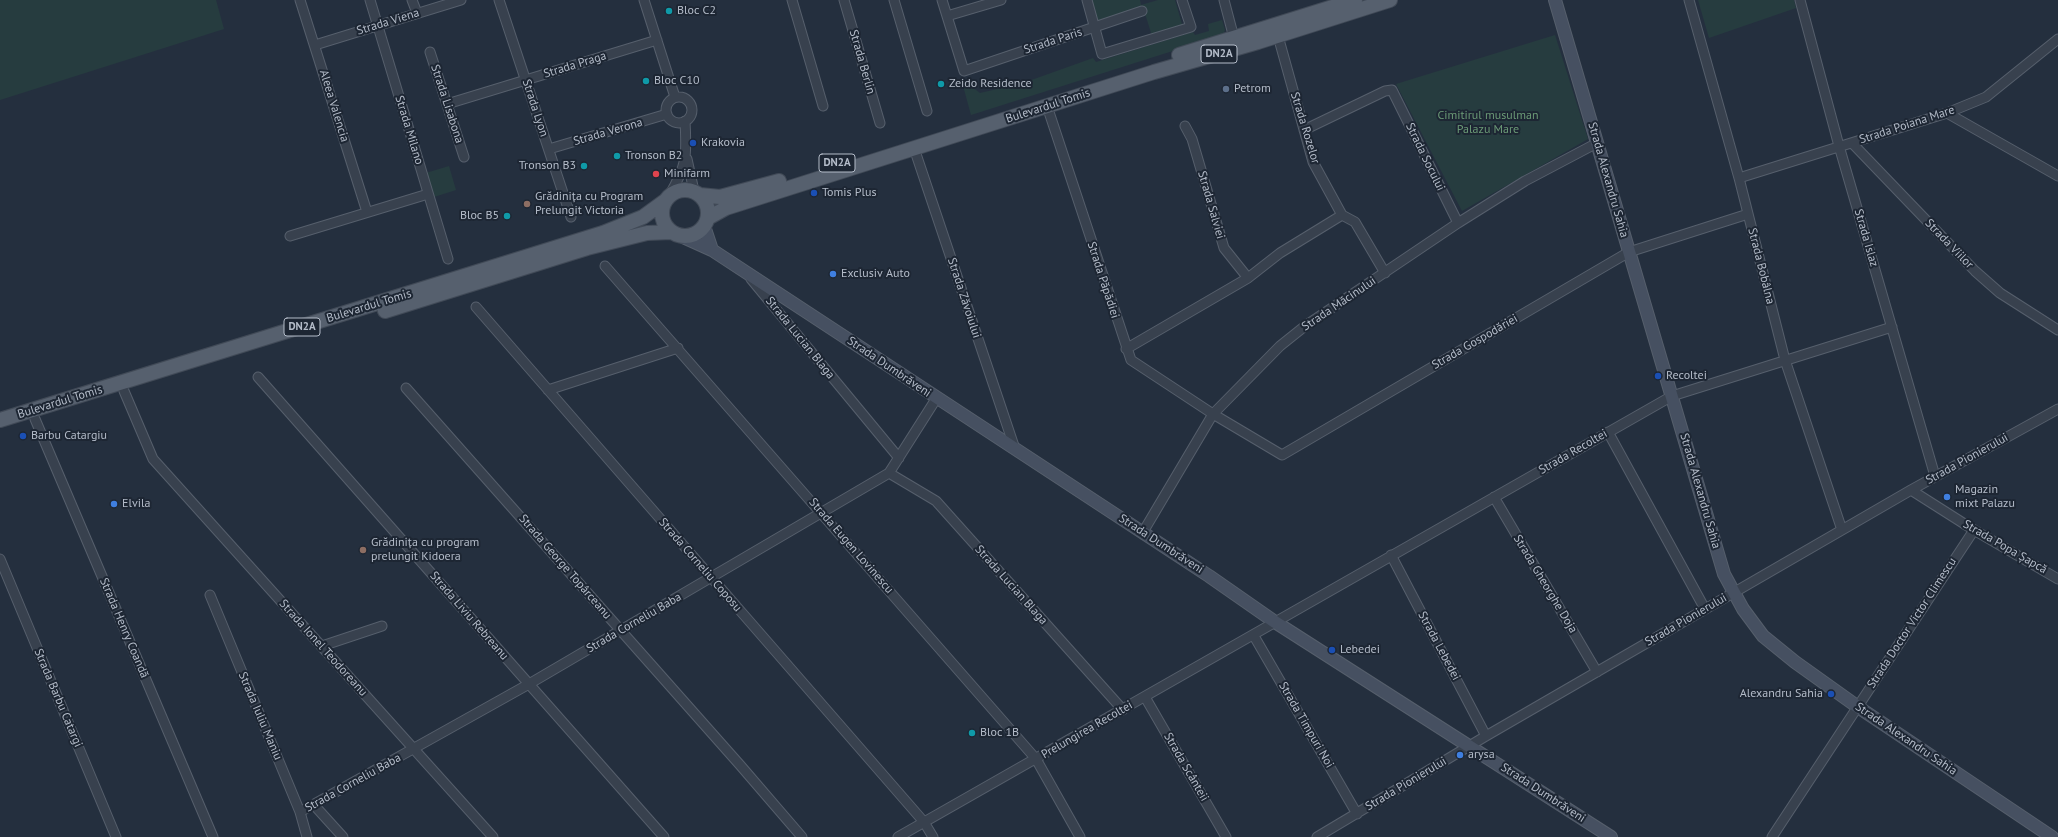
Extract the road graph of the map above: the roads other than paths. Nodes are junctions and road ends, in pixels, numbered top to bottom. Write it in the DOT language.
graph roads {
  1 [pos="300,0"];
  2 [pos="370,0"];
  3 [pos="412,0"];
  4 [pos="460,0"];
  5 [pos="499,0"];
  6 [pos="644,0"];
  7 [pos="792,0"];
  8 [pos="844,0"];
  9 [pos="894,0"];
  10 [pos="942,0"];
  11 [pos="1001,0"];
  12 [pos="1087,0"];
  13 [pos="1182,0"];
  14 [pos="1224,0"];
  15 [pos="1356,0"];
  16 [pos="1390,0"];
  17 [pos="1555,0"];
  18 [pos="1689,0"];
  19 [pos="1800,0"];
  20 [pos="1142,11"];
  21 [pos="417,13"];
  22 [pos="947,16"];
  23 [pos="377,25"];
  24 [pos="1094,27"];
  25 [pos="1278,36"];
  26 [pos="1234,38"];
  27 [pos="2058,39"];
  28 [pos="657,40"];
  29 [pos="315,45"];
  30 [pos="430,52"];
  31 [pos="526,80"];
  32 [pos="675,97"];
  33 [pos="447,104"];
  34 [pos="823,106"];
  35 [pos="1047,106"];
  36 [pos="927,111"];
  37 [pos="1947,113"];
  38 [pos="667,114"];
  39 [pos="685,121"];
  40 [pos="880,123"];
  41 [pos="1185,126"];
  42 [pos="1304,130"];
  43 [pos="1597,143"];
  44 [pos="1852,143"];
  45 [pos="1839,146"];
  46 [pos="914,148"];
  47 [pos="549,149"];
  48 [pos="464,157"];
  49 [pos="686,157"];
  50 [pos="2058,176"];
  51 [pos="1739,178"];
  52 [pos="697,193"];
  53 [pos="428,194"];
  54 [pos="667,199"];
  55 [pos="367,212"];
  56 [pos="1748,214"];
  57 [pos="1342,215"];
  58 [pos="571,217"];
  59 [pos="706,222"];
  60 [pos="1458,223"];
  61 [pos="676,234"];
  62 [pos="290,236"];
  63 [pos="712,250"];
  64 [pos="1629,252"];
  65 [pos="448,259"];
  66 [pos="606,266"];
  67 [pos="747,273"];
  68 [pos="1385,273"];
  69 [pos="1248,278"];
  70 [pos="476,307"];
  71 [pos="1892,327"];
  72 [pos="2058,330"];
  73 [pos="678,348"];
  74 [pos="1126,349"];
  75 [pos="1785,360"];
  76 [pos="258,377"];
  77 [pos="406,388"];
  78 [pos="548,390"];
  79 [pos="124,391"];
  80 [pos="1672,396"];
  81 [pos="936,399"];
  82 [pos="2058,409"];
  83 [pos="1213,414"];
  84 [pos="35,419"];
  85 [pos="0,420"];
  86 [pos="0,430"];
  87 [pos="1608,432"];
  88 [pos="1015,449"];
  89 [pos="899,458"];
  90 [pos="889,473"];
  91 [pos="1935,476"];
  92 [pos="1911,490"];
  93 [pos="1494,497"];
  94 [pos="822,512"];
  95 [pos="1842,530"];
  96 [pos="1974,530"];
  97 [pos="1143,532"];
  98 [pos="1391,555"];
  99 [pos="0,559"];
  100 [pos="710,578"];
  101 [pos="2058,579"];
  102 [pos="1733,593"];
  103 [pos="210,595"];
  104 [pos="1705,609"];
  105 [pos="1275,622"];
  106 [pos="382,626"];
  107 [pos="620,630"];
  108 [pos="1254,636"];
  109 [pos="322,646"];
  110 [pos="1597,672"];
  111 [pos="529,684"];
  112 [pos="1145,697"];
  113 [pos="1858,707"];
  114 [pos="1123,710"];
  115 [pos="1486,736"];
  116 [pos="1469,746"];
  117 [pos="414,749"];
  118 [pos="1036,759"];
  119 [pos="314,805"];
  120 [pos="300,812"];
  121 [pos="1357,814"];
  122 [pos="924,822"];
  123 [pos="116,837"];
  124 [pos="213,837"];
  125 [pos="307,837"];
  126 [pos="343,837"];
  127 [pos="492,837"];
  128 [pos="664,837"];
  129 [pos="802,837"];
  130 [pos="898,837"];
  131 [pos="933,837"];
  132 [pos="1080,837"];
  133 [pos="1226,837"];
  134 [pos="1317,837"];
  135 [pos="1611,837"];
  136 [pos="1772,837"];
  137 [pos="2052,837"];
  1 -- 29 [label="street, Aleea Valencia"];
  2 -- 23 [label="street, Strada Milano"];
  3 -- 21 [label="street"];
  4 -- 21 [label="street, Strada Viena"];
  5 -- 31 [label="street, Strada Lyon"];
  6 -- 28 [label="street"];
  7 -- 34 [label="street"];
  8 -- 40 [label="street, Strada Berlin"];
  9 -- 36 [label="street"];
  10 -- 22 [label="street"];
  11 -- 22 [label="street"];
  12 -- 24 [label="street"];
  13 -- 24 [label="street"];
  14 -- 26 [label="street"];
  15 -- 26 [label="main road, Bulevardul Tomis / DN2A"];
  16 -- 25 [label="main road, Bulevardul Tomis / DN2A"];
  17 -- 43 [label="street, Strada Alexandru Sahia"];
  18 -- 51 [label="street, Strada Bobâlna"];
  19 -- 45 [label="street, Strada Islaz"];
  20 -- 24 [label="street, Strada Paris"];
  21 -- 23 [label="street, Strada Viena"];
  22 -- 24 [label="street, Strada Paris"];
  23 -- 29 [label="street, Strada Viena"];
  23 -- 53 [label="street, Strada Milano"];
  25 -- 35 [label="main road, Bulevardul Tomis / DN2A"];
  25 -- 42 [label="street, Strada Rozelor"];
  26 -- 52 [label="main road, Bulevardul Tomis / DN2A"];
  27 -- 37 [label="street, Strada Poiana Mare"];
  28 -- 31 [label="street, Strada Praga"];
  28 -- 32 [label="street"];
  29 -- 55 [label="street, Aleea Valencia"];
  30 -- 33 [label="street, Strada Lisabona"];
  31 -- 33 [label="street, Strada Praga"];
  31 -- 47 [label="street, Strada Lyon"];
  32 -- 38 [label="street"];
  32 -- 39 [label="street"];
  33 -- 48 [label="street, Strada Lisabona"];
  35 -- 46 [label="main road, Bulevardul Tomis / DN2A"];
  35 -- 74 [label="street, Strada Păpădiei"];
  37 -- 44 [label="street, Strada Poiana Mare"];
  37 -- 50 [label="street"];
  38 -- 39 [label="street"];
  38 -- 47 [label="street, Strada Verona"];
  39 -- 49 [label="street"];
  41 -- 69 [label="street, Strada Salviei"];
  42 -- 57 [label="street, Strada Rozelor"];
  42 -- 60 [label="street, Strada Socului"];
  43 -- 60 [label="street, Strada Măcinului"];
  43 -- 64 [label="street, Strada Alexandru Sahia"];
  44 -- 45 [label="street, Strada Poiana Mare"];
  44 -- 72 [label="street, Strada Viilor"];
  45 -- 51 [label="street, Strada Poiana Mare"];
  45 -- 71 [label="street, Strada Islaz"];
  46 -- 59 [label="main road, Bulevardul Tomis / DN2A"];
  46 -- 88 [label="street, Strada Zăvoiului"];
  47 -- 58 [label="street, Strada Lyon"];
  49 -- 52 [label="street"];
  49 -- 54 [label="street"];
  51 -- 56 [label="street, Strada Bobâlna"];
  52 -- 54 [label="main road, DN2A"];
  52 -- 59 [label="main road"];
  53 -- 55 [label="street"];
  53 -- 65 [label="street, Strada Milano"];
  54 -- 61 [label="main road"];
  54 -- 85 [label="main road, Bulevardul Tomis / DN2A"];
  55 -- 62 [label="street"];
  56 -- 64 [label="street, Strada Gospodăriei"];
  56 -- 75 [label="street, Strada Bobâlna"];
  57 -- 68 [label="street, Strada Rozelor"];
  57 -- 69 [label="street"];
  59 -- 61 [label="main road, DN2A"];
  59 -- 63 [label="street"];
  60 -- 68 [label="street, Strada Măcinului"];
  61 -- 63 [label="street, Strada Dumbrăveni"];
  61 -- 79 [label="main road, Bulevardul Tomis / DN2A"];
  63 -- 67 [label="street, Strada Dumbrăveni"];
  64 -- 80 [label="street, Strada Alexandru Sahia"];
  64 -- 83 [label="street, Strada Gospodăriei"];
  66 -- 73 [label="street, Strada Eugen Lovinescu"];
  67 -- 81 [label="street, Strada Dumbrăveni"];
  67 -- 89 [label="street, Strada Lucian Blaga"];
  68 -- 83 [label="street, Strada Măcinului"];
  69 -- 74 [label="street"];
  70 -- 78 [label="street, Strada Corneliu Coposu"];
  71 -- 75 [label="street, Strada Recoltei"];
  71 -- 91 [label="street, Strada Islaz"];
  73 -- 78 [label="street"];
  73 -- 94 [label="street, Strada Eugen Lovinescu"];
  74 -- 83 [label="street, Strada Păpădiei"];
  75 -- 80 [label="street, Strada Recoltei"];
  75 -- 95 [label="street, Strada Bobâlna"];
  76 -- 111 [label="street, Strada Liviu Rebreanu"];
  77 -- 107 [label="street, Strada George Topârceanu"];
  78 -- 100 [label="street, Strada Corneliu Coposu"];
  79 -- 84 [label="main road, Bulevardul Tomis / DN2A"];
  79 -- 109 [label="street, Strada Ionel Teodoreanu"];
  80 -- 87 [label="street, Strada Recoltei"];
  80 -- 102 [label="street, Strada Alexandru Sahia"];
  81 -- 88 [label="street, Strada Dumbrăveni"];
  81 -- 89 [label="street, Strada Corneliu Baba"];
  82 -- 91 [label="street, Strada Pionierului"];
  83 -- 97 [label="street, Strada Măcinului"];
  84 -- 86 [label="main road, Bulevardul Tomis / DN2A"];
  84 -- 124 [label="street, Strada Henry Coandă"];
  87 -- 93 [label="street, Strada Recoltei"];
  87 -- 104 [label="street"];
  88 -- 97 [label="street, Strada Dumbrăveni"];
  89 -- 90 [label="street, Strada Corneliu Baba"];
  90 -- 94 [label="street, Strada Corneliu Baba"];
  90 -- 114 [label="street, Strada Lucian Blaga"];
  91 -- 92 [label="street, Strada Pionierului"];
  92 -- 95 [label="street, Strada Pionierului"];
  92 -- 96 [label="street, Strada Popa Șapcă"];
  93 -- 98 [label="street, Strada Recoltei"];
  93 -- 110 [label="street, Strada Gheorghe Doja"];
  94 -- 100 [label="street, Strada Corneliu Baba"];
  94 -- 118 [label="street, Strada Eugen Lovinescu"];
  95 -- 102 [label="street, Strada Pionierului"];
  96 -- 101 [label="street, Strada Popa Șapcă"];
  96 -- 113 [label="street, Strada Doctor Victor Climescu"];
  97 -- 105 [label="street, Strada Dumbrăveni"];
  98 -- 105 [label="street, Strada Recoltei"];
  98 -- 115 [label="street, Strada Lebedei"];
  99 -- 123 [label="street, Strada Barbu Catargi"];
  100 -- 107 [label="street, Strada Corneliu Baba"];
  100 -- 122 [label="street, Strada Corneliu Coposu"];
  102 -- 104 [label="street, Strada Pionierului"];
  102 -- 113 [label="street, Strada Alexandru Sahia"];
  103 -- 120 [label="street, Strada Iuliu Maniu"];
  104 -- 110 [label="street, Strada Pionierului"];
  105 -- 108 [label="street, Prelungirea Recoltei"];
  105 -- 116 [label="street, Strada Dumbrăveni"];
  106 -- 109 [label="street"];
  107 -- 111 [label="street, Strada Corneliu Baba"];
  107 -- 129 [label="street, Strada George Topârceanu"];
  108 -- 112 [label="street, Prelungirea Recoltei"];
  108 -- 121 [label="street, Strada Timpuri Noi"];
  109 -- 117 [label="street, Strada Ionel Teodoreanu"];
  110 -- 115 [label="street, Strada Pionierului"];
  111 -- 117 [label="street, Strada Corneliu Baba"];
  111 -- 128 [label="street, Strada Liviu Rebreanu"];
  112 -- 114 [label="street, Prelungirea Recoltei"];
  112 -- 133 [label="street, Strada Scânteii"];
  113 -- 136 [label="street, Strada Doctor Victor Climescu"];
  113 -- 137 [label="street, Strada Alexandru Sahia"];
  114 -- 118 [label="street, Prelungirea Recoltei"];
  115 -- 116 [label="street, Strada Pionierului"];
  116 -- 121 [label="street, Strada Pionierului"];
  116 -- 135 [label="street, Strada Dumbrăveni"];
  117 -- 119 [label="street, Strada Corneliu Baba"];
  117 -- 127 [label="street, Strada Ionel Teodoreanu"];
  118 -- 122 [label="street, Prelungirea Recoltei"];
  118 -- 132 [label="street, Strada Eugen Lovinescu"];
  119 -- 120 [label="street, Strada Corneliu Baba"];
  119 -- 126 [label="street"];
  120 -- 125 [label="street, Strada Iuliu Maniu"];
  121 -- 134 [label="street, Strada Pionierului"];
  122 -- 130 [label="street, Prelungirea Recoltei"];
  122 -- 131 [label="street, Strada Corneliu Coposu"];
}
